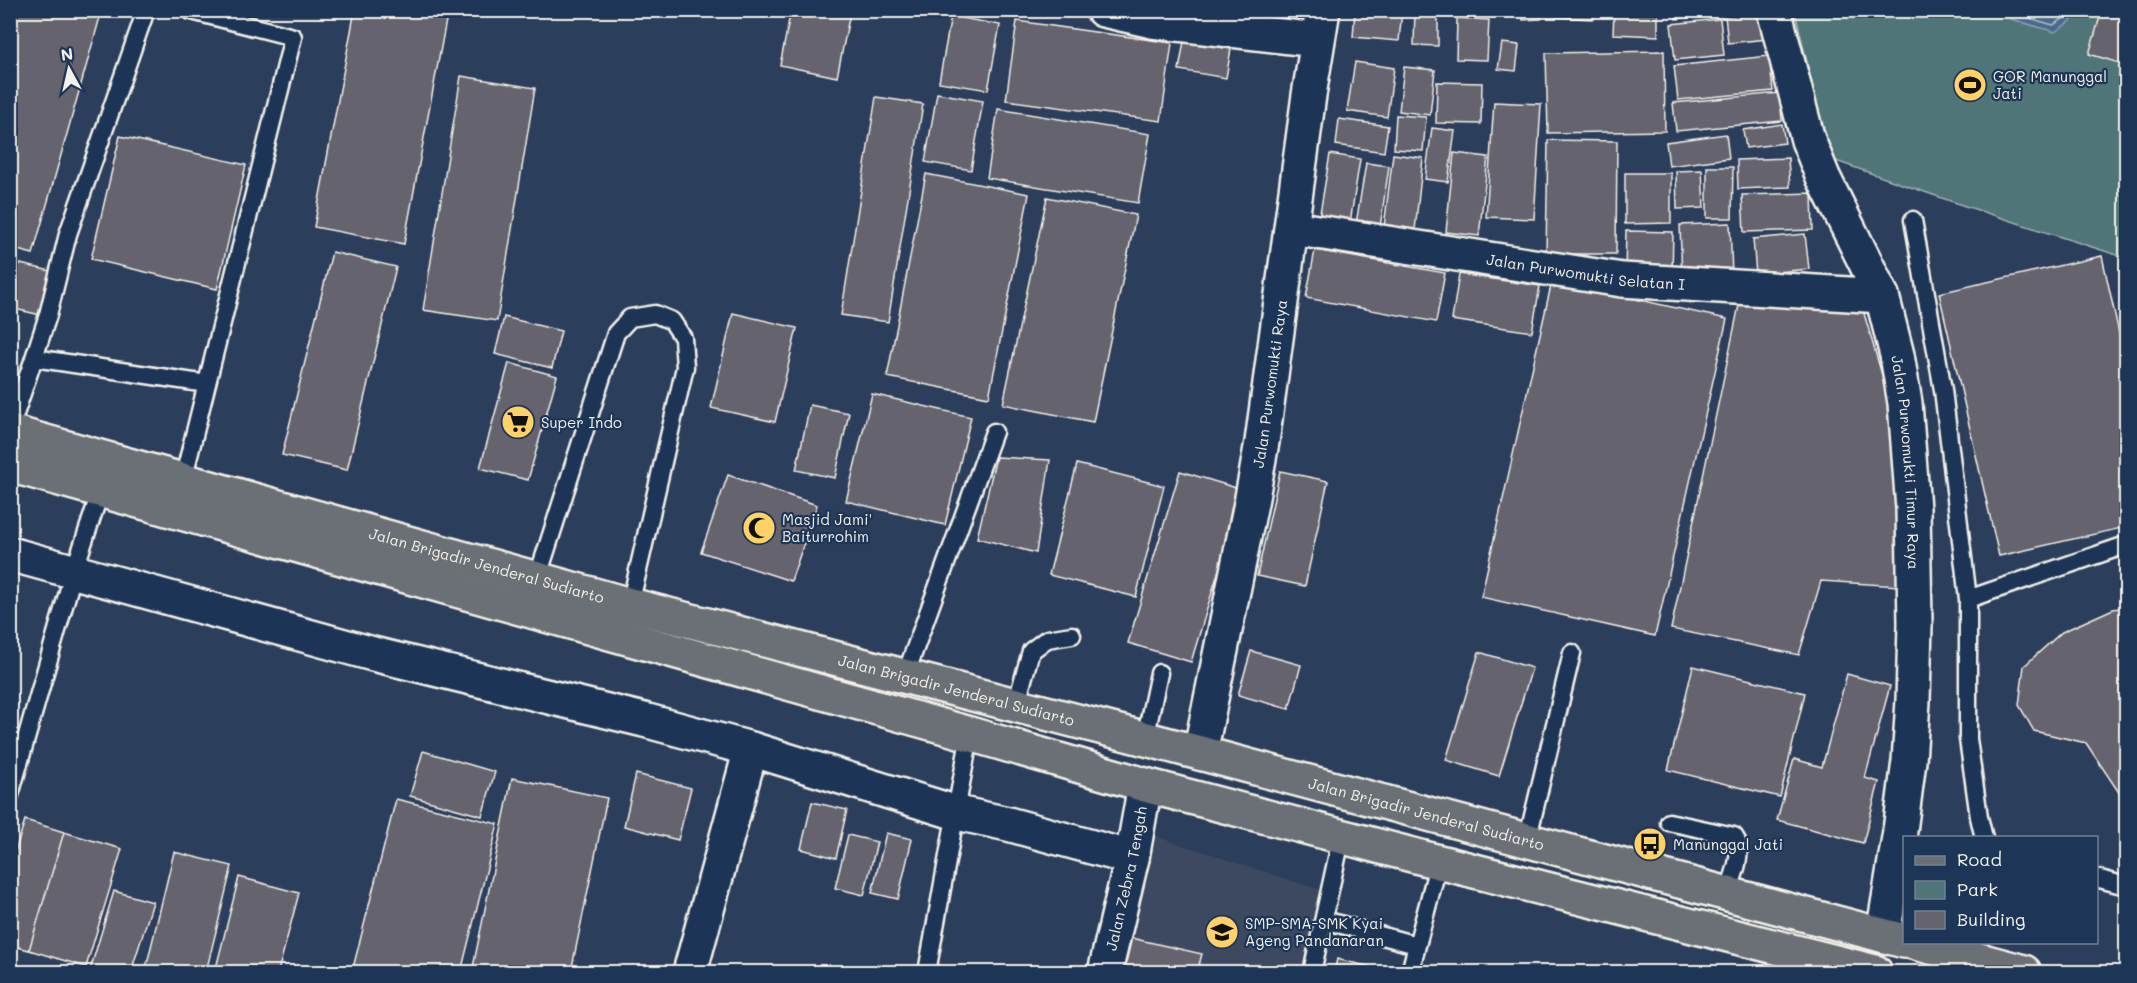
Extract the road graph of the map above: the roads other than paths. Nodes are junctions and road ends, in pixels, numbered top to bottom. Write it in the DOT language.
graph roads {
  1 [pos="146,10"];
  2 [pos="188,10"];
  3 [pos="1103,10"];
  4 [pos="1773,10"];
  5 [pos="248,17"];
  6 [pos="1320,25"];
  7 [pos="1913,220"];
  8 [pos="1292,228"];
  9 [pos="1882,296"];
  10 [pos="34,358"];
  11 [pos="207,384"];
  12 [pos="10,431"];
  13 [pos="994,432"];
  14 [pos="10,465"];
  15 [pos="183,480"];
  16 [pos="101,490"];
  17 [pos="2127,545"];
  18 [pos="10,554"];
  19 [pos="74,571"];
  20 [pos="537,579"];
  21 [pos="1968,599"];
  22 [pos="630,605"];
  23 [pos="1072,635"];
  24 [pos="1572,653"];
  25 [pos="1159,673"];
  26 [pos="905,676"];
  27 [pos="1016,705"];
  28 [pos="1145,739"];
  29 [pos="969,743"];
  30 [pos="751,749"];
  31 [pos="1200,753"];
  32 [pos="1145,785"];
  33 [pos="10,795"];
  34 [pos="959,805"];
  35 [pos="1669,822"];
  36 [pos="1342,835"];
  37 [pos="1984,836"];
  38 [pos="1527,841"];
  39 [pos="1132,858"];
  40 [pos="1439,862"];
  41 [pos="2098,878"];
  42 [pos="2127,886"];
  43 [pos="1728,894"];
  44 [pos="1324,920"];
  45 [pos="1900,939"];
  46 [pos="1931,944"];
  47 [pos="1416,945"];
  48 [pos="1956,948"];
  49 [pos="690,972"];
  50 [pos="927,972"];
  51 [pos="1105,972"];
  52 [pos="1312,972"];
  53 [pos="1410,972"];
  54 [pos="1875,972"];
  55 [pos="2024,972"];
  1 -- 10 [label="lane"];
  2 -- 5 [label="lane"];
  3 -- 6 [label="street"];
  4 -- 9 [label="street, Jalan Purwomukti Timur Raya"];
  5 -- 11 [label="lane"];
  6 -- 8 [label="street, Jalan Purwomukti Raya"];
  7 -- 21 [label="lane"];
  8 -- 9 [label="street, Jalan Purwomukti Selatan I"];
  8 -- 31 [label="street, Jalan Purwomukti Raya"];
  9 -- 45 [label="street, Jalan Purwomukti Timur Raya"];
  10 -- 11 [label="lane"];
  10 -- 12 [label="lane"];
  11 -- 15 [label="lane"];
  12 -- 15 [label="main road, Jalan Brigadir Jenderal Sudiarto"];
  13 -- 26 [label="lane"];
  14 -- 16 [label="main road, Jalan Brigadir Jenderal Sudiarto"];
  15 -- 20 [label="main road, Jalan Brigadir Jenderal Sudiarto"];
  16 -- 19 [label="lane"];
  16 -- 29 [label="main road, Jalan Brigadir Jenderal Sudiarto"];
  17 -- 21 [label="lane"];
  18 -- 19 [label="street"];
  19 -- 30 [label="street"];
  19 -- 33 [label="lane"];
  20 -- 22 [label="main road, Jalan Brigadir Jenderal Sudiarto"];
  20 -- 22 [label="lane"];
  21 -- 37 [label="lane"];
  22 -- 26 [label="main road, Jalan Brigadir Jenderal Sudiarto"];
  23 -- 27 [label="lane"];
  24 -- 38 [label="lane"];
  25 -- 28 [label="lane"];
  26 -- 27 [label="main road, Jalan Brigadir Jenderal Sudiarto"];
  27 -- 28 [label="main road, Jalan Brigadir Jenderal Sudiarto"];
  28 -- 31 [label="main road, Jalan Brigadir Jenderal Sudiarto"];
  29 -- 32 [label="main road, Jalan Brigadir Jenderal Sudiarto"];
  29 -- 34 [label="lane"];
  30 -- 34 [label="street"];
  30 -- 49 [label="street"];
  31 -- 38 [label="main road, Jalan Brigadir Jenderal Sudiarto"];
  32 -- 36 [label="main road, Jalan Brigadir Jenderal Sudiarto"];
  32 -- 39 [label="street, Jalan Zebra Tengah"];
  34 -- 39 [label="street"];
  34 -- 50 [label="lane"];
  35 -- 43 [label="lane"];
  36 -- 40 [label="main road, Jalan Brigadir Jenderal Sudiarto"];
  36 -- 44 [label="lane"];
  38 -- 43 [label="main road, Jalan Brigadir Jenderal Sudiarto"];
  39 -- 51 [label="street, Jalan Zebra Tengah"];
  40 -- 47 [label="lane"];
  40 -- 54 [label="main road, Jalan Brigadir Jenderal Sudiarto"];
  41 -- 42 [label="lane"];
  43 -- 45 [label="main road, Jalan Brigadir Jenderal Sudiarto"];
  44 -- 47 [label="lane"];
  44 -- 52 [label="lane"];
  46 -- 48 [label="main road, Jalan Brigadir Jenderal Sudiarto"];
  47 -- 53 [label="lane"];
  48 -- 55 [label="main road, Jalan Brigadir Jenderal Sudiarto"];
}
